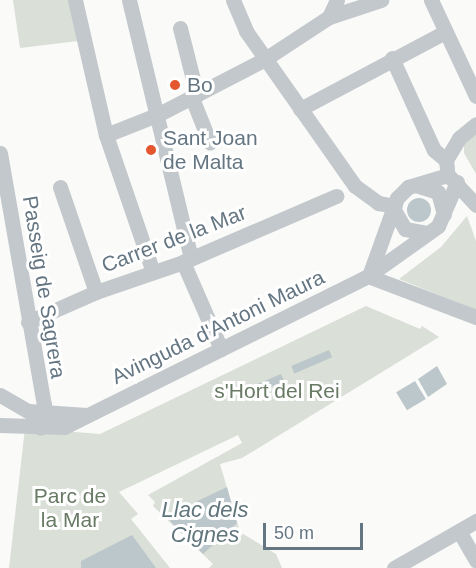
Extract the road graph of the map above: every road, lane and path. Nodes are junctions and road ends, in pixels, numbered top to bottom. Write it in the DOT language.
graph roads {
  1 [pos="75,0"];
  2 [pos="129,0"];
  3 [pos="233,0"];
  4 [pos="338,0"];
  5 [pos="381,0"];
  6 [pos="431,0"];
  7 [pos="329,17"];
  8 [pos="180,28"];
  9 [pos="445,32"];
  10 [pos="392,58"];
  11 [pos="265,59"];
  12 [pos="195,96"];
  13 [pos="476,96"];
  14 [pos="300,109"];
  15 [pos="159,114"];
  16 [pos="476,124"];
  17 [pos="106,135"];
  18 [pos="210,143"];
  19 [pos="0,153"];
  20 [pos="450,172"];
  21 [pos="416,184"];
  22 [pos="60,187"];
  23 [pos="336,196"];
  24 [pos="476,205"];
  25 [pos="394,208"];
  26 [pos="444,214"];
  27 [pos="427,233"];
  28 [pos="187,260"];
  29 [pos="153,273"];
  30 [pos="368,276"];
  31 [pos="96,292"];
  32 [pos="476,316"];
  33 [pos="28,322"];
  34 [pos="221,350"];
  35 [pos="0,395"];
  36 [pos="0,405"];
  37 [pos="20,408"];
  38 [pos="45,413"];
  39 [pos="87,415"];
  40 [pos="0,425"];
  41 [pos="40,428"];
  42 [pos="476,521"];
  43 [pos="459,531"];
  44 [pos="476,560"];
  45 [pos="394,568"];
  1 -- 17 [label="street"];
  2 -- 15 [label="street"];
  3 -- 11 [label="street"];
  4 -- 7 [label="street"];
  5 -- 7 [label="street"];
  6 -- 9 [label="street"];
  7 -- 11 [label="street"];
  8 -- 12 [label="street"];
  9 -- 10 [label="street"];
  9 -- 13 [label="street"];
  10 -- 14 [label="street"];
  10 -- 20 [label="street"];
  11 -- 12 [label="street"];
  11 -- 14 [label="street"];
  12 -- 15 [label="street"];
  12 -- 18 [label="street"];
  14 -- 25 [label="street"];
  15 -- 17 [label="street"];
  15 -- 28 [label="street"];
  16 -- 20 [label="street"];
  17 -- 29 [label="street"];
  19 -- 33 [label="street, Passeig de Sagrera"];
  20 -- 21 [label="street"];
  20 -- 24 [label="street"];
  20 -- 26 [label="street"];
  21 -- 25 [label="street"];
  21 -- 26 [label="street"];
  22 -- 31 [label="street"];
  23 -- 28 [label="street, Carrer de la Mar"];
  25 -- 27 [label="street"];
  25 -- 30 [label="street"];
  26 -- 27 [label="street"];
  27 -- 30 [label="street, Avinguda d'Antoni Maura"];
  28 -- 29 [label="street, Carrer de la Mar"];
  28 -- 34 [label="street"];
  29 -- 31 [label="street, Carrer de la Mar"];
  30 -- 32 [label="street"];
  30 -- 34 [label="street, Avinguda d'Antoni Maura"];
  31 -- 33 [label="street, Carrer de la Mar"];
  33 -- 38 [label="street, Passeig de Sagrera"];
  34 -- 39 [label="street, Avinguda d'Antoni Maura"];
  35 -- 37 [label="street"];
  36 -- 37 [label="street"];
  37 -- 38 [label="street"];
  38 -- 39 [label="street"];
  38 -- 41 [label="street, Passeig de Sagrera"];
  39 -- 41 [label="street, Avinguda d'Antoni Maura"];
  40 -- 41 [label="street, Avinguda d'Antoni Maura"];
  42 -- 43 [label="street"];
  43 -- 44 [label="street"];
  43 -- 45 [label="street"];
}
